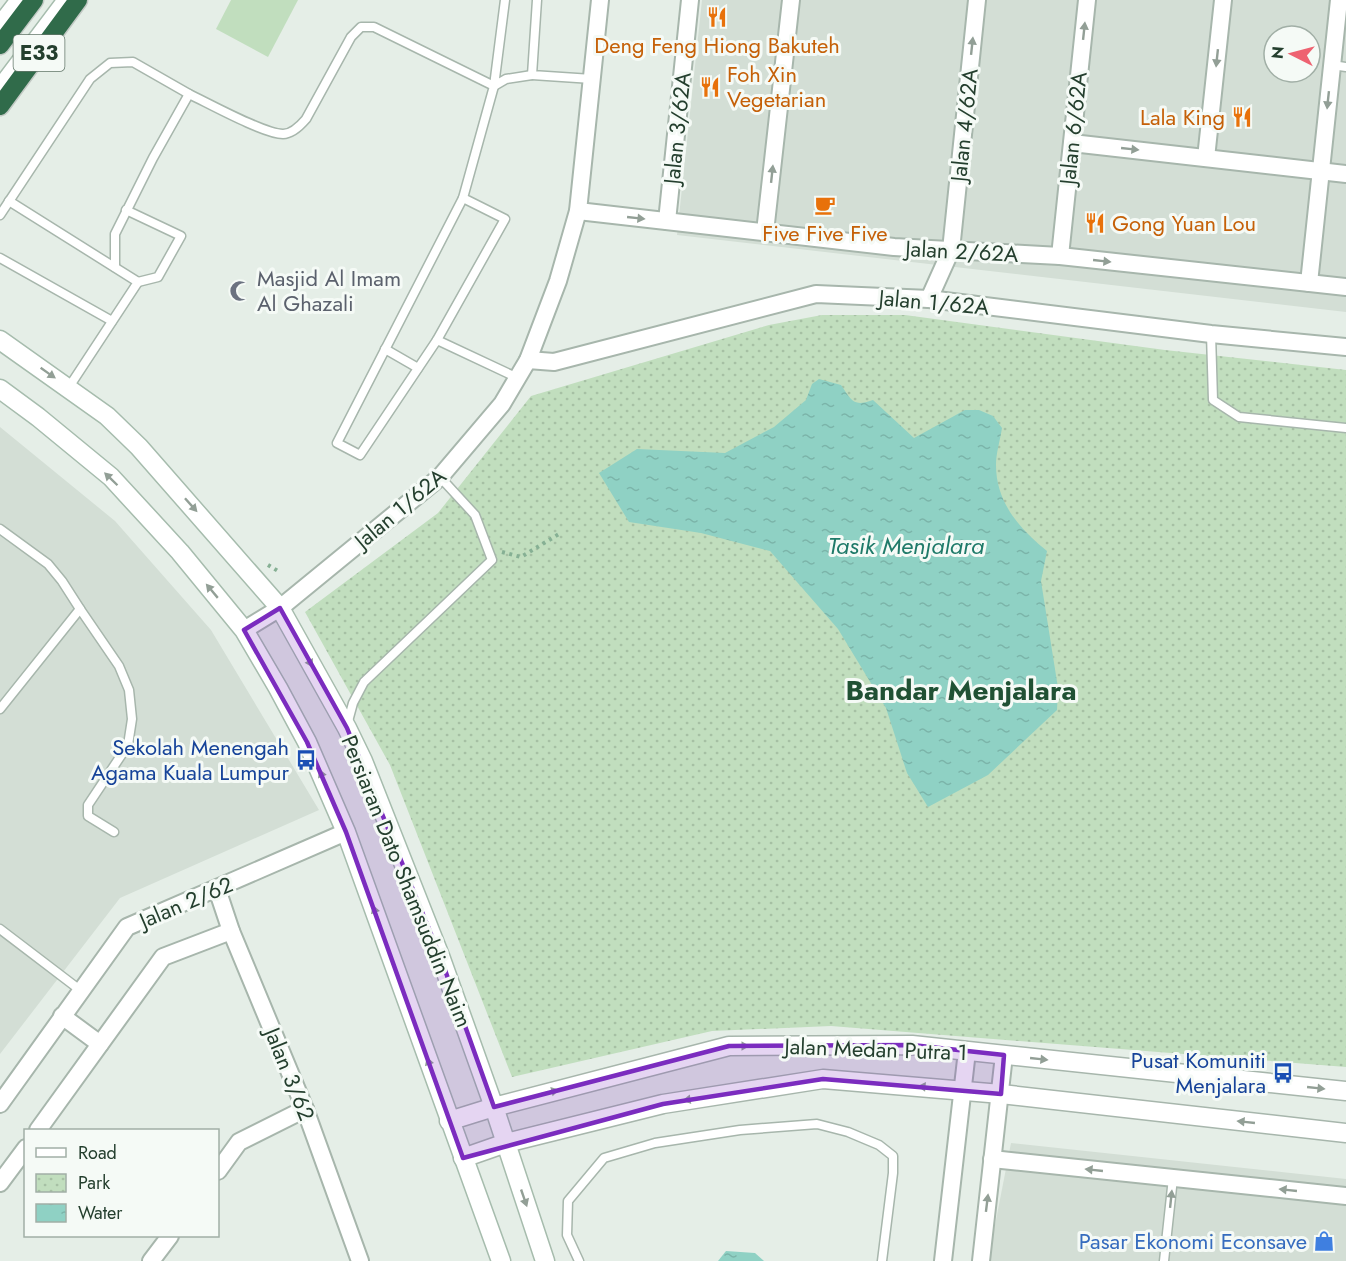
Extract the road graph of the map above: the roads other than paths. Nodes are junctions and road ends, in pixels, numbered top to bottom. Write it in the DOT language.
graph roads {
  1 [pos="20,0"];
  2 [pos="34,0"];
  3 [pos="67,0"];
  4 [pos="78,0"];
  5 [pos="505,0"];
  6 [pos="537,0"];
  7 [pos="600,0"];
  8 [pos="690,0"];
  9 [pos="791,0"];
  10 [pos="977,0"];
  11 [pos="1087,0"];
  12 [pos="1223,0"];
  13 [pos="1339,0"];
  14 [pos="0,26"];
  15 [pos="0,45"];
  16 [pos="18,66"];
  17 [pos="1339,66"];
  18 [pos="532,75"];
  19 [pos="592,79"];
  20 [pos="494,86"];
  21 [pos="0,89"];
  22 [pos="189,94"];
  23 [pos="0,99"];
  24 [pos="0,106"];
  25 [pos="1072,143"];
  26 [pos="1206,158"];
  27 [pos="1321,171"];
  28 [pos="1346,174"];
  29 [pos="463,198"];
  30 [pos="9,201"];
  31 [pos="126,210"];
  32 [pos="578,212"];
  33 [pos="0,215"];
  34 [pos="668,221"];
  35 [pos="765,232"];
  36 [pos="951,250"];
  37 [pos="1060,256"];
  38 [pos="0,258"];
  39 [pos="115,267"];
  40 [pos="138,282"];
  41 [pos="1309,283"];
  42 [pos="1346,286"];
  43 [pos="929,299"];
  44 [pos="112,321"];
  45 [pos="1211,334"];
  46 [pos="0,340"];
  47 [pos="437,340"];
  48 [pos="1346,347"];
  49 [pos="386,349"];
  50 [pos="528,360"];
  51 [pos="418,368"];
  52 [pos="518,378"];
  53 [pos="69,387"];
  54 [pos="0,389"];
  55 [pos="1346,428"];
  56 [pos="440,477"];
  57 [pos="0,529"];
  58 [pos="280,608"];
  59 [pos="80,609"];
  60 [pos="244,630"];
  61 [pos="0,709"];
  62 [pos="347,728"];
  63 [pos="114,831"];
  64 [pos="346,832"];
  65 [pos="217,889"];
  66 [pos="0,929"];
  67 [pos="231,931"];
  68 [pos="80,990"];
  69 [pos="62,1016"];
  70 [pos="100,1044"];
  71 [pos="967,1051"];
  72 [pos="1004,1055"];
  73 [pos="963,1090"];
  74 [pos="1346,1091"];
  75 [pos="1001,1094"];
  76 [pos="0,1104"];
  77 [pos="494,1107"];
  78 [pos="305,1109"];
  79 [pos="449,1121"];
  80 [pos="39,1129"];
  81 [pos="1346,1133"];
  82 [pos="506,1143"];
  83 [pos="24,1151"];
  84 [pos="463,1158"];
  85 [pos="992,1159"];
  86 [pos="219,1170"];
  87 [pos="1173,1178"];
  88 [pos="0,1183"];
  89 [pos="1346,1196"];
  90 [pos="169,1237"];
  91 [pos="151,1261"];
  92 [pos="360,1261"];
  93 [pos="501,1261"];
  94 [pos="546,1261"];
  95 [pos="579,1261"];
  96 [pos="882,1261"];
  97 [pos="943,1261"];
  98 [pos="981,1261"];
  99 [pos="1164,1261"];
  1 -- 14 [label="main road"];
  2 -- 15 [label="highway, E33"];
  3 -- 16 [label="main road"];
  4 -- 24 [label="highway, E33"];
  5 -- 20 [label="lane"];
  6 -- 18 [label="lane"];
  7 -- 19 [label="street, Jalan 1/62A"];
  8 -- 34 [label="street, Jalan 3/62A"];
  35 -- 9 [label="street, one-way"];
  36 -- 10 [label="street, Jalan 4/62A, one-way"];
  25 -- 11 [label="street, Jalan 6/62A, one-way"];
  12 -- 26 [label="street, one-way"];
  13 -- 17 [label="street"];
  16 -- 21 [label="main road"];
  16 -- 23 [label="main road"];
  17 -- 27 [label="street, one-way"];
  18 -- 19 [label="lane"];
  18 -- 20 [label="lane"];
  19 -- 32 [label="street, Jalan 1/62A"];
  20 -- 22 [label="lane"];
  20 -- 29 [label="lane"];
  22 -- 30 [label="lane"];
  22 -- 31 [label="lane"];
  25 -- 26 [label="street, one-way"];
  25 -- 37 [label="street, Jalan 6/62A"];
  26 -- 27 [label="street"];
  27 -- 28 [label="street"];
  27 -- 41 [label="street"];
  29 -- 47 [label="lane"];
  29 -- 49 [label="lane"];
  30 -- 33 [label="lane"];
  30 -- 39 [label="lane"];
  31 -- 39 [label="lane"];
  31 -- 40 [label="lane"];
  32 -- 34 [label="street, Jalan 2/62A, one-way"];
  32 -- 50 [label="street, Jalan 1/62A"];
  34 -- 35 [label="street, Jalan 2/62A"];
  35 -- 36 [label="street, Jalan 2/62A"];
  36 -- 37 [label="street, Jalan 2/62A"];
  36 -- 43 [label="street, Jalan 4/62A"];
  37 -- 41 [label="street, Jalan 2/62A, one-way"];
  38 -- 44 [label="lane"];
  39 -- 40 [label="lane"];
  40 -- 44 [label="lane"];
  41 -- 42 [label="street, Jalan 2/62A"];
  43 -- 45 [label="street, Jalan 1/62A"];
  43 -- 50 [label="street, Jalan 1/62A"];
  44 -- 53 [label="lane"];
  45 -- 48 [label="street, Jalan 1/62A"];
  45 -- 55 [label="lane"];
  46 -- 53 [label="main road, Persiaran Dato Shamsuddin Naim, one-way"];
  47 -- 51 [label="lane"];
  47 -- 52 [label="lane"];
  49 -- 51 [label="lane"];
  49 -- 51 [label="lane"];
  50 -- 52 [label="street, Jalan 1/62A"];
  52 -- 56 [label="street, Jalan 1/62A"];
  53 -- 58 [label="main road, Persiaran Dato Shamsuddin Naim, one-way"];
  60 -- 54 [label="main road, Persiaran Dato Shamsuddin Naim, one-way"];
  56 -- 58 [label="street, Jalan 1/62A"];
  56 -- 62 [label="lane"];
  57 -- 59 [label="lane"];
  58 -- 60 [label="street, Jalan 1/62A"];
  58 -- 62 [label="main road, Persiaran Dato Shamsuddin Naim, one-way"];
  59 -- 61 [label="lane"];
  59 -- 63 [label="lane"];
  64 -- 60 [label="main road, Persiaran Dato Shamsuddin Naim, one-way"];
  62 -- 77 [label="main road, Persiaran Dato Shamsuddin Naim"];
  64 -- 65 [label="street, Jalan 2/62"];
  79 -- 64 [label="main road, Persiaran Dato Shamsuddin Naim, one-way"];
  65 -- 67 [label="street, Jalan 3/62"];
  65 -- 68 [label="street, Jalan 2/62"];
  66 -- 68 [label="lane"];
  67 -- 70 [label="street, Jalan 2/62"];
  67 -- 78 [label="street, Jalan 3/62"];
  68 -- 69 [label="street, Jalan 2/62"];
  69 -- 70 [label="street"];
  69 -- 76 [label="street, Jalan 2/62"];
  70 -- 80 [label="street, Jalan 2/62"];
  71 -- 72 [label="main road, Jalan Medan Putra 1"];
  71 -- 73 [label="street"];
  77 -- 71 [label="main road, Jalan Medan Putra 1, one-way"];
  72 -- 74 [label="main road, Jalan Medan Putra 1, one-way"];
  72 -- 75 [label="street"];
  73 -- 75 [label="main road, Jalan Medan Putra 1"];
  73 -- 82 [label="main road, Jalan Medan Putra 1, one-way"];
  73 -- 97 [label="street"];
  81 -- 75 [label="main road, Jalan Medan Putra 1, one-way"];
  75 -- 85 [label="street"];
  77 -- 79 [label="main road, Jalan Medan Putra 1"];
  77 -- 82 [label="main road, Persiaran Dato Shamsuddin Naim"];
  78 -- 86 [label="street"];
  78 -- 92 [label="street, Jalan 3/62"];
  79 -- 84 [label="main road, Persiaran Dato Shamsuddin Naim"];
  82 -- 84 [label="main road, Jalan Medan Putra 1"];
  82 -- 94 [label="main road, Persiaran Dato Shamsuddin Naim, one-way"];
  83 -- 88 [label="street"];
  84 -- 93 [label="main road, Persiaran Dato Shamsuddin Naim"];
  87 -- 85 [label="street, one-way"];
  98 -- 85 [label="street, one-way"];
  89 -- 87 [label="street, one-way"];
  99 -- 87 [label="lane, one-way"];
  90 -- 91 [label="street"];
  95 -- 96 [label="lane"];
}
